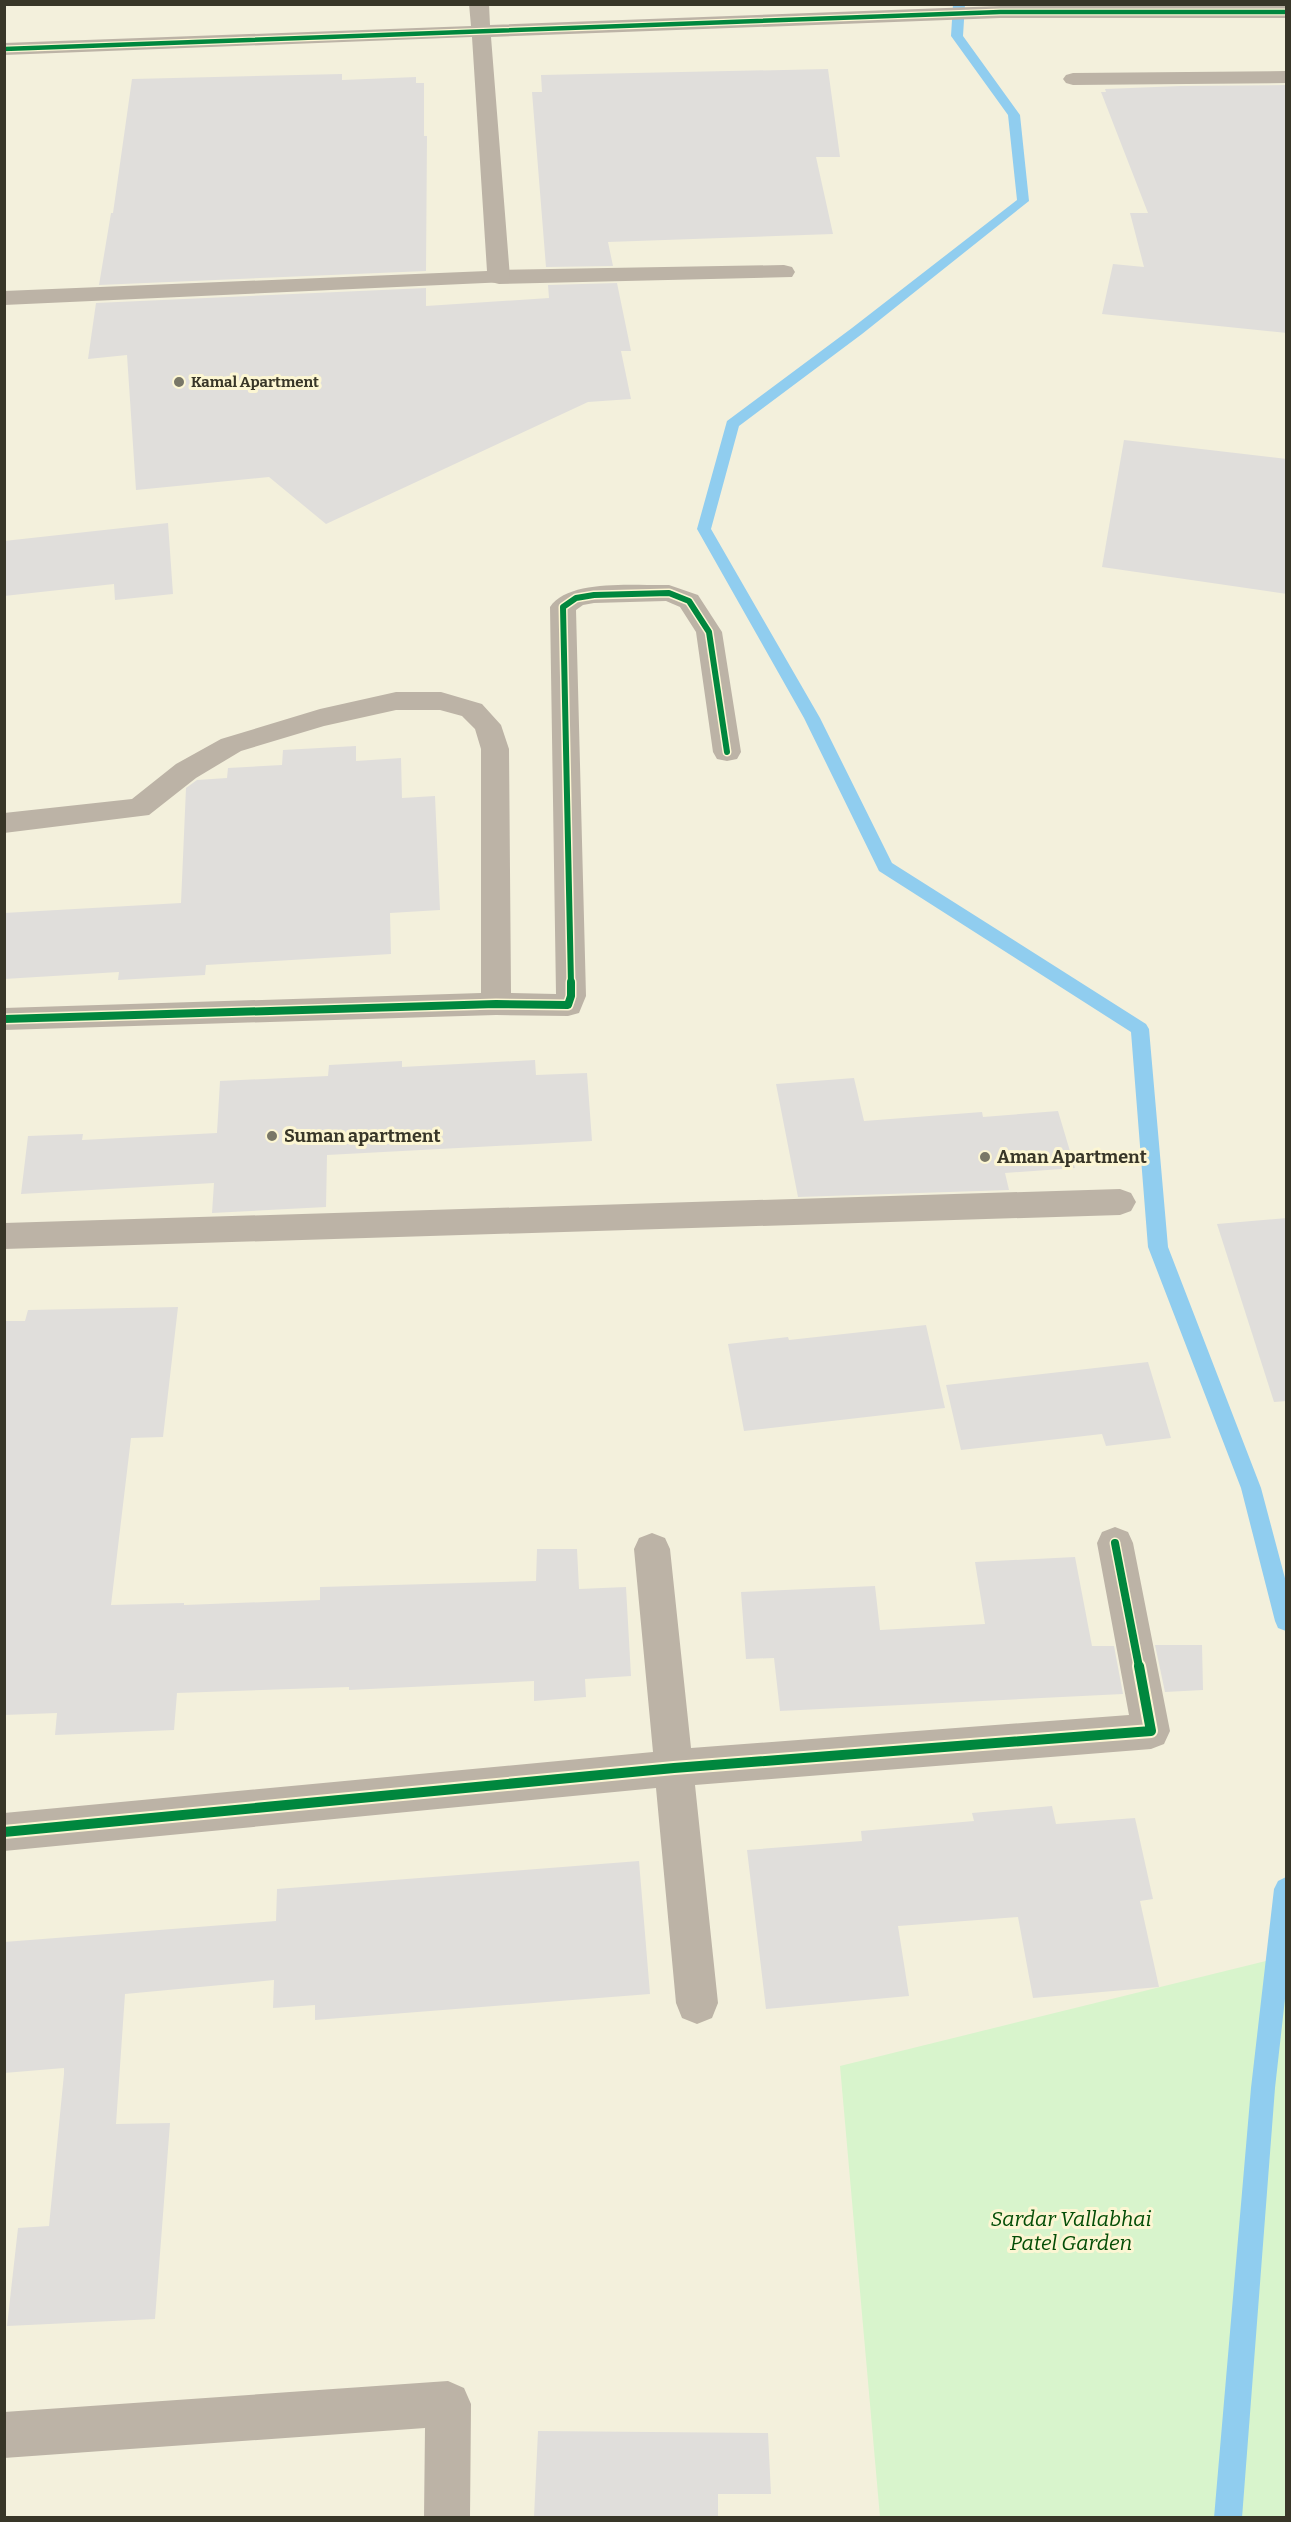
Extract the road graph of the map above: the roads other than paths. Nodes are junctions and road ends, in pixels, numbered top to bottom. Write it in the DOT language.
graph roads {
  1 [pos="479,4"];
  2 [pos="1287,12"];
  3 [pos="482,32"];
  4 [pos="4,49"];
  5 [pos="1287,77"];
  6 [pos="1073,79"];
  7 [pos="784,272"];
  8 [pos="499,277"];
  9 [pos="4,298"];
  10 [pos="728,752"];
  11 [pos="4,823"];
  12 [pos="496,1004"];
  13 [pos="4,1019"];
  14 [pos="1120,1202"];
  15 [pos="4,1236"];
  16 [pos="1115,1543"];
  17 [pos="652,1549"];
  18 [pos="674,1768"];
  19 [pos="4,1832"];
  20 [pos="697,2003"];
  21 [pos="4,2435"];
  22 [pos="447,2517"];
  1 -- 3 [label="street"];
  2 -- 3 [label="street"];
  3 -- 4 [label="street"];
  3 -- 8 [label="street"];
  5 -- 6 [label="street"];
  7 -- 8 [label="street"];
  8 -- 9 [label="street"];
  10 -- 12 [label="street"];
  11 -- 12 [label="street"];
  12 -- 13 [label="street"];
  14 -- 15 [label="street"];
  16 -- 18 [label="street"];
  17 -- 18 [label="street"];
  18 -- 19 [label="street"];
  18 -- 20 [label="street"];
  21 -- 22 [label="street"];
}
